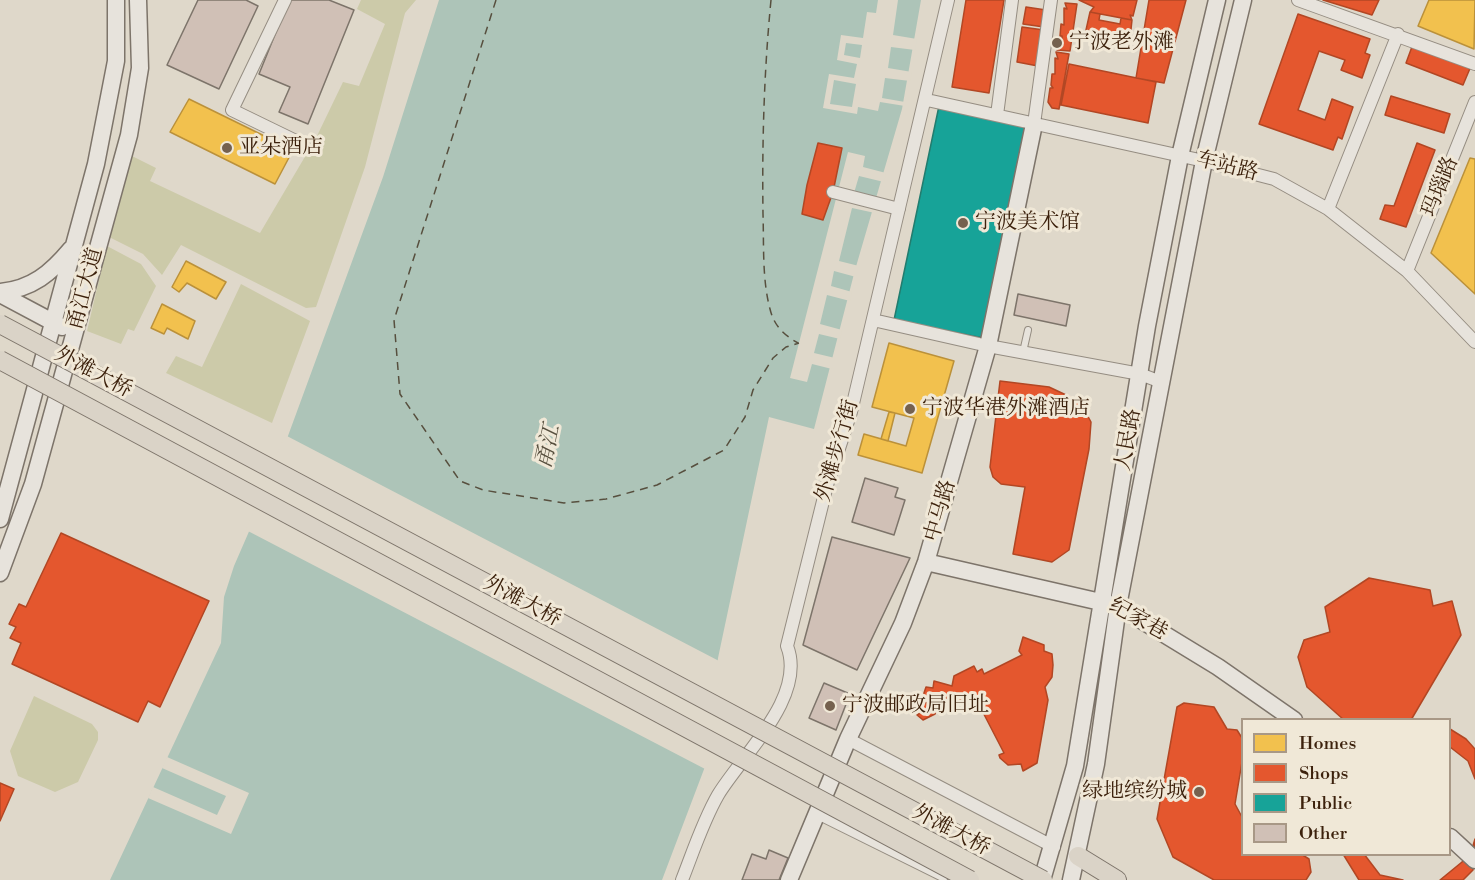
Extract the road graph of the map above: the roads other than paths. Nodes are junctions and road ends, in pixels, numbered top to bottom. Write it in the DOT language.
graph roads {
  1 [pos="116,0"];
  2 [pos="138,0"];
  3 [pos="285,0"];
  4 [pos="948,0"];
  5 [pos="1012,0"];
  6 [pos="1051,0"];
  7 [pos="1217,0"];
  8 [pos="1243,0"];
  9 [pos="1298,0"];
  10 [pos="1398,34"];
  11 [pos="1475,64"];
  12 [pos="927,100"];
  13 [pos="1475,102"];
  14 [pos="997,116"];
  15 [pos="1034,124"];
  16 [pos="302,149"];
  17 [pos="1180,156"];
  18 [pos="1203,161"];
  19 [pos="833,192"];
  20 [pos="899,209"];
  21 [pos="1328,209"];
  22 [pos="74,246"];
  23 [pos="1407,271"];
  24 [pos="0,293"];
  25 [pos="873,320"];
  26 [pos="54,323"];
  27 [pos="0,324"];
  28 [pos="1028,330"];
  29 [pos="74,332"];
  30 [pos="1475,342"];
  31 [pos="988,346"];
  32 [pos="1023,352"];
  33 [pos="0,360"];
  34 [pos="1140,374"];
  35 [pos="1161,382"];
  36 [pos="0,519"];
  37 [pos="926,562"];
  38 [pos="0,573"];
  39 [pos="1102,600"];
  40 [pos="1118,606"];
  41 [pos="1291,718"];
  42 [pos="848,739"];
  43 [pos="818,813"];
  44 [pos="1451,839"];
  45 [pos="1053,847"];
  46 [pos="1078,856"];
  47 [pos="1475,860"];
  48 [pos="682,880"];
  49 [pos="789,880"];
  50 [pos="953,880"];
  51 [pos="970,880"];
  52 [pos="1043,880"];
  53 [pos="1071,880"];
  54 [pos="1117,880"];
  1 -- 22 [label="street, 甬江大道"];
  2 -- 29 [label="street, 甬江大道"];
  3 -- 16 [label="street"];
  4 -- 12 [label="street, 外滩步行街"];
  5 -- 14 [label="street"];
  6 -- 15 [label="street"];
  7 -- 17 [label="street, 人民路"];
  8 -- 18 [label="street, 人民路"];
  9 -- 10 [label="street"];
  10 -- 11 [label="street"];
  10 -- 21 [label="street"];
  12 -- 14 [label="street, 车站路"];
  12 -- 20 [label="street, 外滩步行街"];
  13 -- 23 [label="street, 玛瑙路"];
  14 -- 15 [label="street, 车站路"];
  15 -- 17 [label="street, 车站路"];
  15 -- 31 [label="street, 中马路"];
  17 -- 18 [label="street, 车站路"];
  17 -- 34 [label="street, 人民路"];
  18 -- 21 [label="street, 车站路"];
  18 -- 35 [label="street, 人民路"];
  19 -- 20 [label="street"];
  20 -- 25 [label="street, 外滩步行街"];
  21 -- 23 [label="street, 车站路"];
  22 -- 24 [label="street"];
  22 -- 26 [label="street, 甬江大道"];
  23 -- 30 [label="street, 车站路"];
  24 -- 26 [label="street"];
  25 -- 31 [label="street"];
  25 -- 48 [label="street, 外滩步行街"];
  26 -- 29 [label="street"];
  26 -- 36 [label="street, 甬江大道"];
  27 -- 52 [label="main road, 外滩大桥, bridge"];
  28 -- 32 [label="lane"];
  29 -- 38 [label="street, 甬江大道"];
  31 -- 32 [label="street"];
  31 -- 37 [label="street, 中马路"];
  32 -- 34 [label="street"];
  33 -- 51 [label="main road, 外滩大桥, bridge"];
  34 -- 35 [label="street"];
  34 -- 39 [label="street, 人民路"];
  35 -- 40 [label="street, 人民路"];
  37 -- 39 [label="street, 纪家巷"];
  37 -- 42 [label="street, 中马路"];
  39 -- 40 [label="street, 纪家巷"];
  39 -- 45 [label="street, 人民路"];
  40 -- 41 [label="street, 纪家巷"];
  40 -- 46 [label="street, 人民路"];
  42 -- 43 [label="street, 中马路"];
  42 -- 45 [label="street"];
  43 -- 49 [label="street, 中马路"];
  43 -- 50 [label="street"];
  44 -- 47 [label="street"];
  45 -- 52 [label="street, 人民路"];
  46 -- 53 [label="street, 人民路"];
  46 -- 54 [label="main road"];
}
